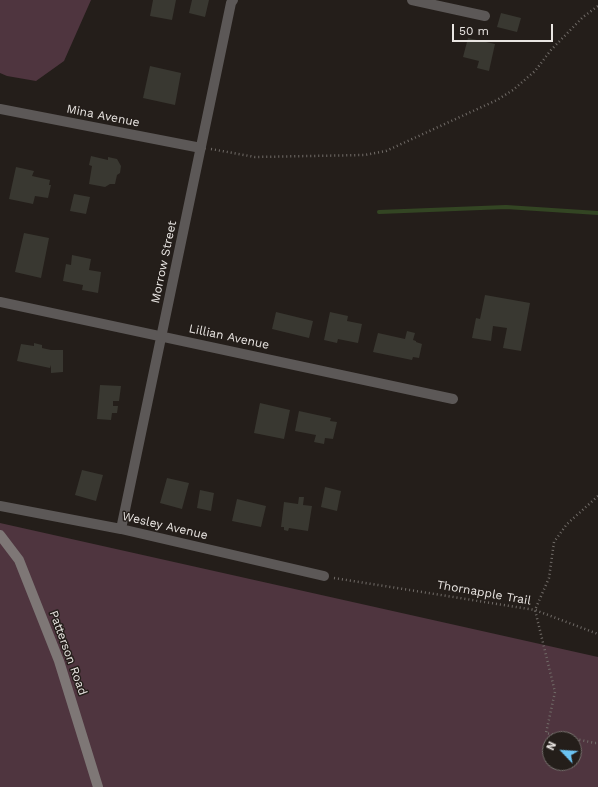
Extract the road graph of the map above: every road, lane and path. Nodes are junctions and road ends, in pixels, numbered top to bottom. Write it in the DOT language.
graph roads {
  1 [pos="233,0"];
  2 [pos="412,0"];
  3 [pos="598,6"];
  4 [pos="485,16"];
  5 [pos="0,110"];
  6 [pos="201,148"];
  7 [pos="0,302"];
  8 [pos="161,336"];
  9 [pos="453,399"];
  10 [pos="598,496"];
  11 [pos="0,506"];
  12 [pos="121,529"];
  13 [pos="0,535"];
  14 [pos="324,576"];
  15 [pos="535,610"];
  16 [pos="598,634"];
  17 [pos="598,743"];
  18 [pos="98,787"];
  1 -- 6 [label="street, Morrow Street"];
  2 -- 4 [label="street"];
  3 -- 6 [label="path"];
  5 -- 6 [label="street, Mina Avenue"];
  6 -- 8 [label="street, Morrow Street"];
  7 -- 8 [label="street, Lillian Avenue"];
  8 -- 9 [label="street, Lillian Avenue"];
  8 -- 12 [label="street, Morrow Street"];
  10 -- 15 [label="path"];
  11 -- 12 [label="street, Wesley Avenue"];
  12 -- 14 [label="street, Wesley Avenue"];
  13 -- 18 [label="street, Patterson Road"];
  14 -- 15 [label="path, Thornapple Trail"];
  15 -- 16 [label="path"];
  15 -- 17 [label="path, Thornapple Trail"];
}
